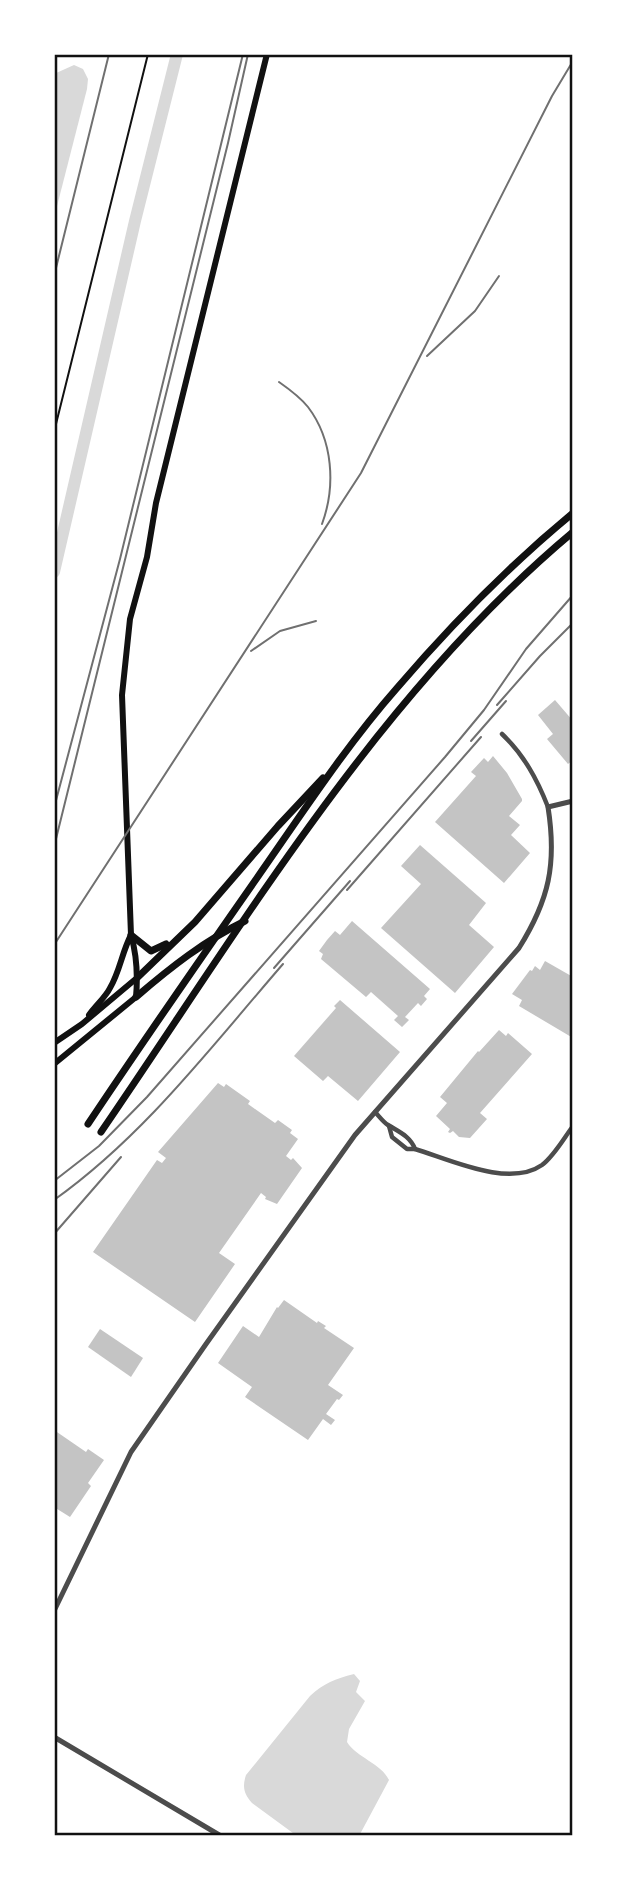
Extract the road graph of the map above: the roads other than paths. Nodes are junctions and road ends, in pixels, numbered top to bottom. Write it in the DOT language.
graph roads {
  1 [pos="267,54"];
  2 [pos="573,513"];
  3 [pos="573,532"];
  4 [pos="502,734"];
  5 [pos="338,763"];
  6 [pos="573,801"];
  7 [pos="548,807"];
  8 [pos="246,920"];
  9 [pos="195,922"];
  10 [pos="131,934"];
  11 [pos="218,934"];
  12 [pos="138,977"];
  13 [pos="136,997"];
  14 [pos="82,1024"];
  15 [pos="54,1043"];
  16 [pos="54,1064"];
  17 [pos="375,1112"];
  18 [pos="88,1124"];
  19 [pos="389,1126"];
  20 [pos="573,1126"];
  21 [pos="101,1132"];
  22 [pos="415,1149"];
  23 [pos="54,1611"];
  24 [pos="54,1737"];
  25 [pos="221,1836"];
  1 -- 10 [label="main road"];
  2 -- 5 [label="main road"];
  3 -- 8 [label="main road"];
  4 -- 7 [label="street"];
  5 -- 9 [label="main road"];
  5 -- 11 [label="main road"];
  6 -- 7 [label="street"];
  7 -- 17 [label="street"];
  8 -- 11 [label="main road"];
  8 -- 21 [label="main road"];
  9 -- 10 [label="main road"];
  9 -- 12 [label="main road"];
  10 -- 12 [label="main road"];
  10 -- 14 [label="main road"];
  11 -- 13 [label="main road"];
  11 -- 18 [label="main road"];
  12 -- 13 [label="main road"];
  12 -- 14 [label="main road"];
  13 -- 16 [label="main road"];
  14 -- 15 [label="main road"];
  17 -- 19 [label="street"];
  17 -- 23 [label="street"];
  19 -- 22 [label="street"];
  19 -- 22 [label="street"];
  20 -- 22 [label="street"];
  24 -- 25 [label="street"];
}
